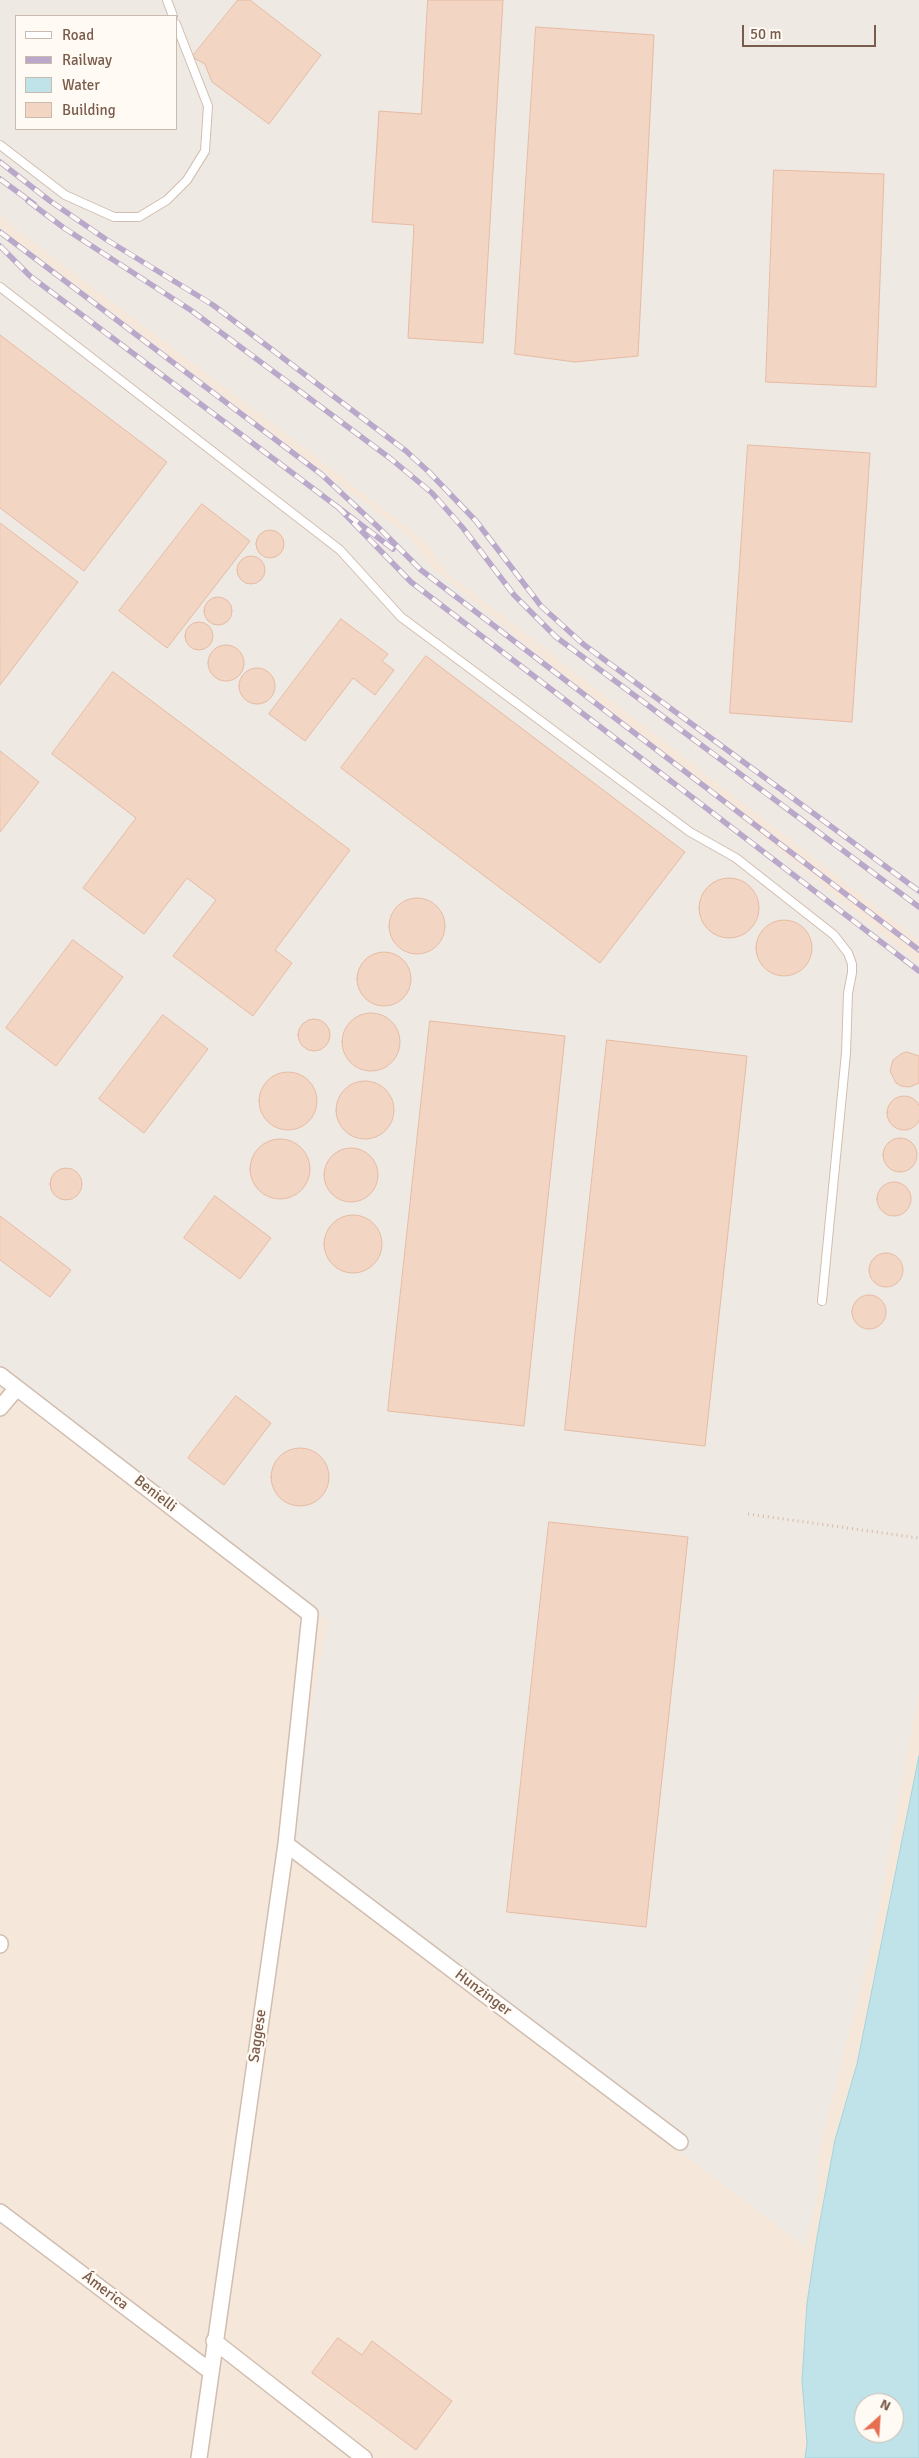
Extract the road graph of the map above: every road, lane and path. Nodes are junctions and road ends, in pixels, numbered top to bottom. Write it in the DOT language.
graph roads {
  1 [pos="167,0"];
  2 [pos="173,15"];
  3 [pos="178,29"];
  4 [pos="0,145"];
  5 [pos="0,287"];
  6 [pos="822,1301"];
  7 [pos="0,1375"];
  8 [pos="16,1388"];
  9 [pos="0,1408"];
  10 [pos="748,1514"];
  11 [pos="919,1538"];
  12 [pos="310,1614"];
  13 [pos="286,1844"];
  14 [pos="680,2142"];
  15 [pos="0,2212"];
  16 [pos="214,2341"];
  17 [pos="210,2371"];
  18 [pos="199,2458"];
  19 [pos="364,2458"];
  1 -- 2 [label="lane"];
  3 -- 4 [label="lane"];
  5 -- 6 [label="lane"];
  7 -- 8 [label="street, Benielli"];
  8 -- 9 [label="street"];
  8 -- 12 [label="street, Benielli"];
  10 -- 11 [label="path"];
  12 -- 13 [label="street, Saggese"];
  13 -- 14 [label="street, Hunzinger"];
  13 -- 16 [label="street, Saggese"];
  15 -- 17 [label="street, Ámerica"];
  16 -- 17 [label="street, Saggese"];
  16 -- 19 [label="street"];
  17 -- 18 [label="street, Saggese"];
}
